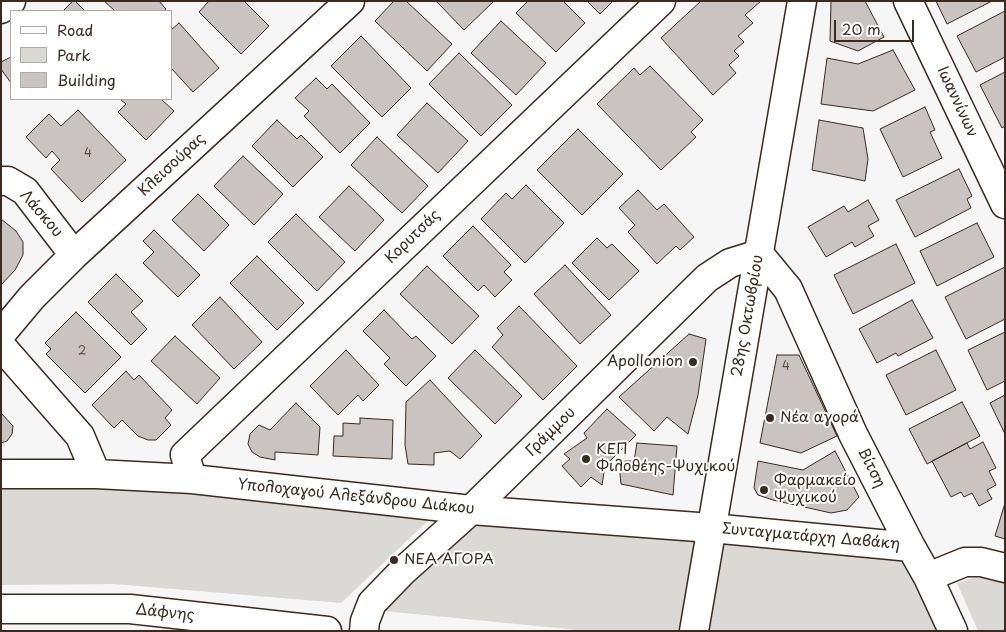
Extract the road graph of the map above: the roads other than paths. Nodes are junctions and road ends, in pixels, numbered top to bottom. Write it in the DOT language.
graph roads {
  1 [pos="11,1"];
  2 [pos="350,1"];
  3 [pos="661,1"];
  4 [pos="802,1"];
  5 [pos="908,1"];
  6 [pos="1,9"];
  7 [pos="1,181"];
  8 [pos="1005,204"];
  9 [pos="759,254"];
  10 [pos="74,255"];
  11 [pos="1,334"];
  12 [pos="1,346"];
  13 [pos="1,474"];
  14 [pos="96,474"];
  15 [pos="192,480"];
  16 [pos="471,510"];
  17 [pos="711,528"];
  18 [pos="911,547"];
  19 [pos="1005,568"];
  20 [pos="928,577"];
  21 [pos="1,609"];
  22 [pos="327,631"];
  23 [pos="364,631"];
  24 [pos="694,631"];
  25 [pos="953,631"];
  1 -- 6 [label="street"];
  2 -- 10 [label="street, Κλεισούρας"];
  3 -- 15 [label="street, Κορυτσάς"];
  4 -- 9 [label="street, 28ης Οκτωβρίου"];
  5 -- 8 [label="street, Ιωαννίνων"];
  7 -- 10 [label="street, Λάσκου"];
  9 -- 16 [label="street, Γράμμου"];
  9 -- 17 [label="street, 28ης Οκτωβρίου"];
  9 -- 18 [label="street, Βίτση"];
  10 -- 11 [label="street, Κλεισούρας"];
  12 -- 14 [label="street"];
  13 -- 14 [label="street, Υπολοχαγού Αλεξάνδρου Διάκου"];
  14 -- 15 [label="street, Υπολοχαγού Αλεξάνδρου Διάκου"];
  15 -- 16 [label="street, Υπολοχαγού Αλεξάνδρου Διάκου"];
  16 -- 17 [label="street, Υπολοχαγού Αλεξάνδρου Διάκου"];
  16 -- 23 [label="street, Γράμμου"];
  17 -- 18 [label="street, Συνταγματάρχη Δαβάκη"];
  17 -- 24 [label="street, 28ης Οκτωβρίου"];
  18 -- 20 [label="street, Βίτση"];
  19 -- 20 [label="street"];
  20 -- 25 [label="street, Βίτση"];
  21 -- 22 [label="street, Δάφνης"];
}
